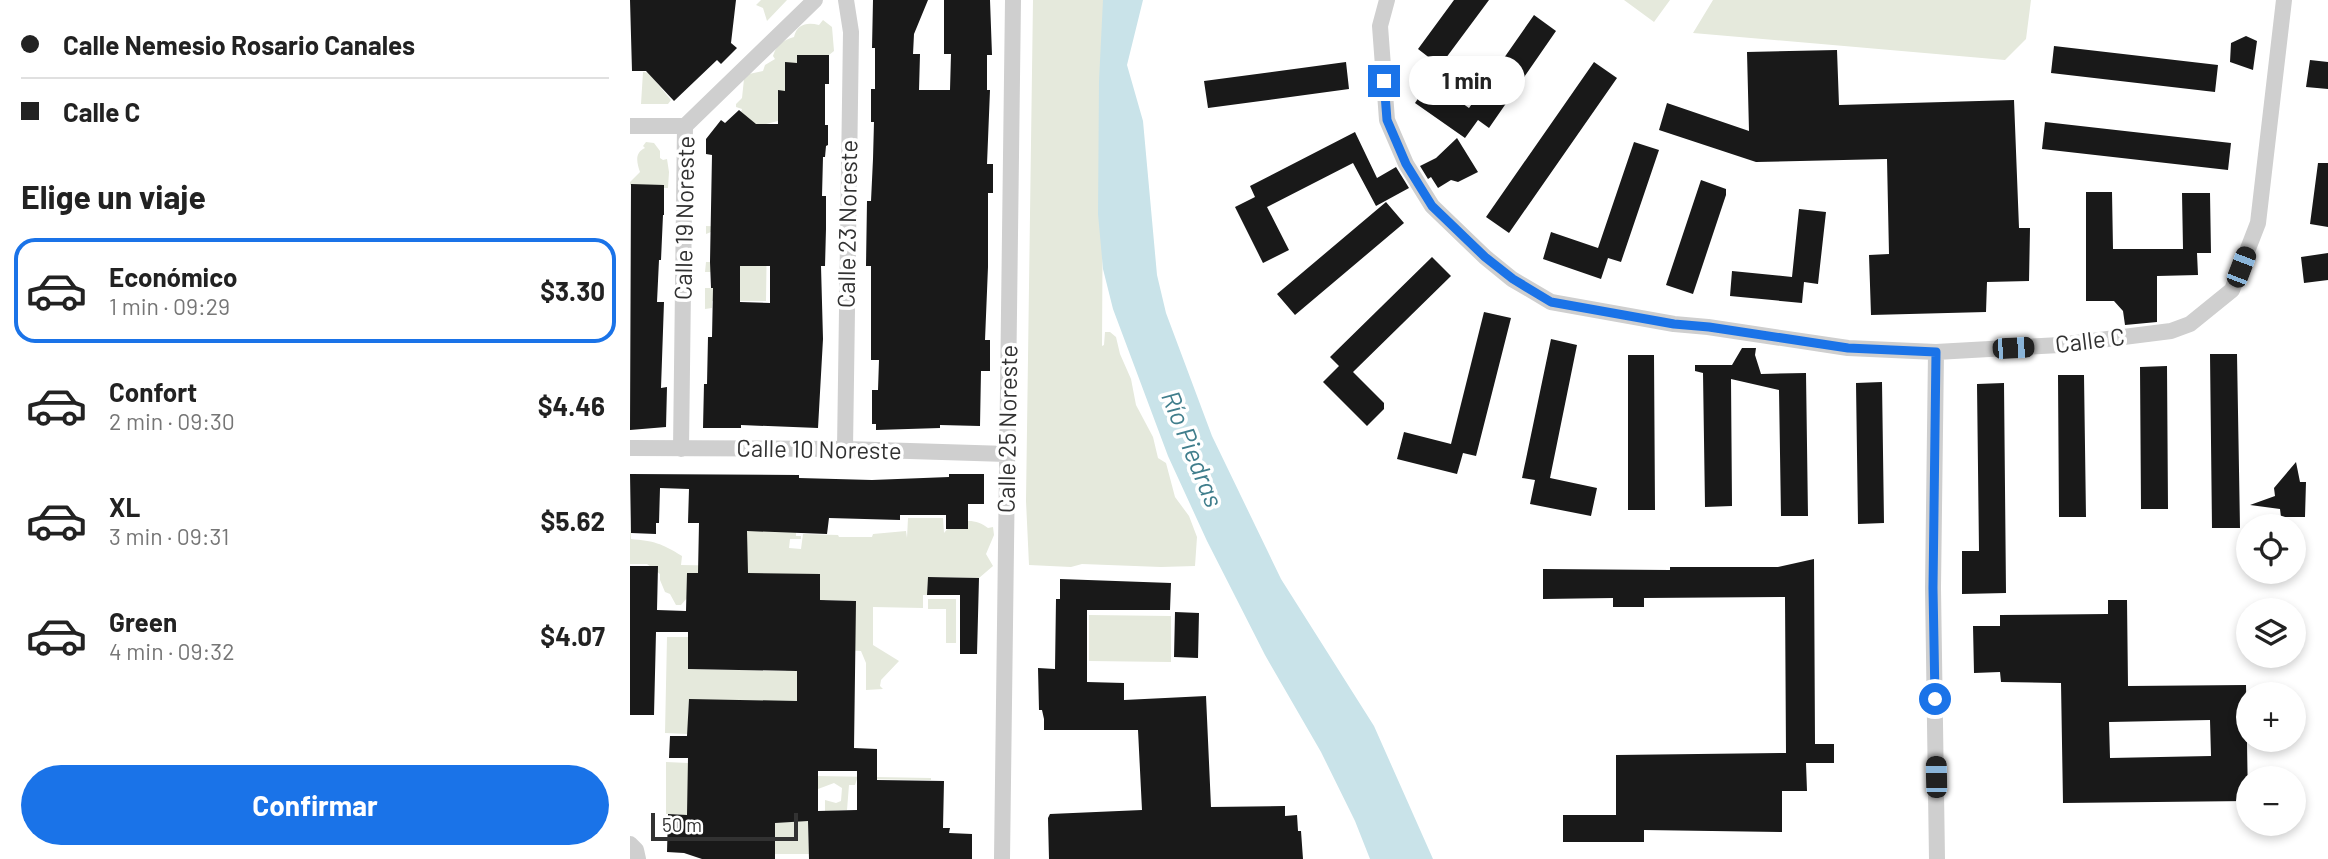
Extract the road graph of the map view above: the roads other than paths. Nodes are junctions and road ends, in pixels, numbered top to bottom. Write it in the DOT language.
graph roads {
  1 [pos="815,0"];
  2 [pos="846,0"];
  3 [pos="1013,0"];
  4 [pos="1387,0"];
  5 [pos="2284,0"];
  6 [pos="630,126"];
  7 [pos="685,126"];
  8 [pos="1936,352"];
  9 [pos="630,447"];
  10 [pos="681,449"];
  11 [pos="845,449"];
  12 [pos="1007,454"];
  13 [pos="630,844"];
  14 [pos="638,859"];
  15 [pos="1002,859"];
  16 [pos="1937,859"];
  1 -- 7 [label="street, Calle 19 Noreste"];
  2 -- 11 [label="street, Calle 23 Noreste"];
  3 -- 12 [label="street, Calle 25 Noreste"];
  4 -- 8 [label="street, Calle C"];
  5 -- 8 [label="street, Calle C"];
  6 -- 7 [label="street"];
  7 -- 10 [label="street, Calle 19 Noreste"];
  8 -- 16 [label="street"];
  9 -- 10 [label="street, Calle 10 Noreste"];
  10 -- 11 [label="street, Calle 10 Noreste"];
  11 -- 12 [label="street, Calle 10 Noreste"];
  12 -- 15 [label="street, Calle 25 Noreste"];
  13 -- 14 [label="street"];
}
